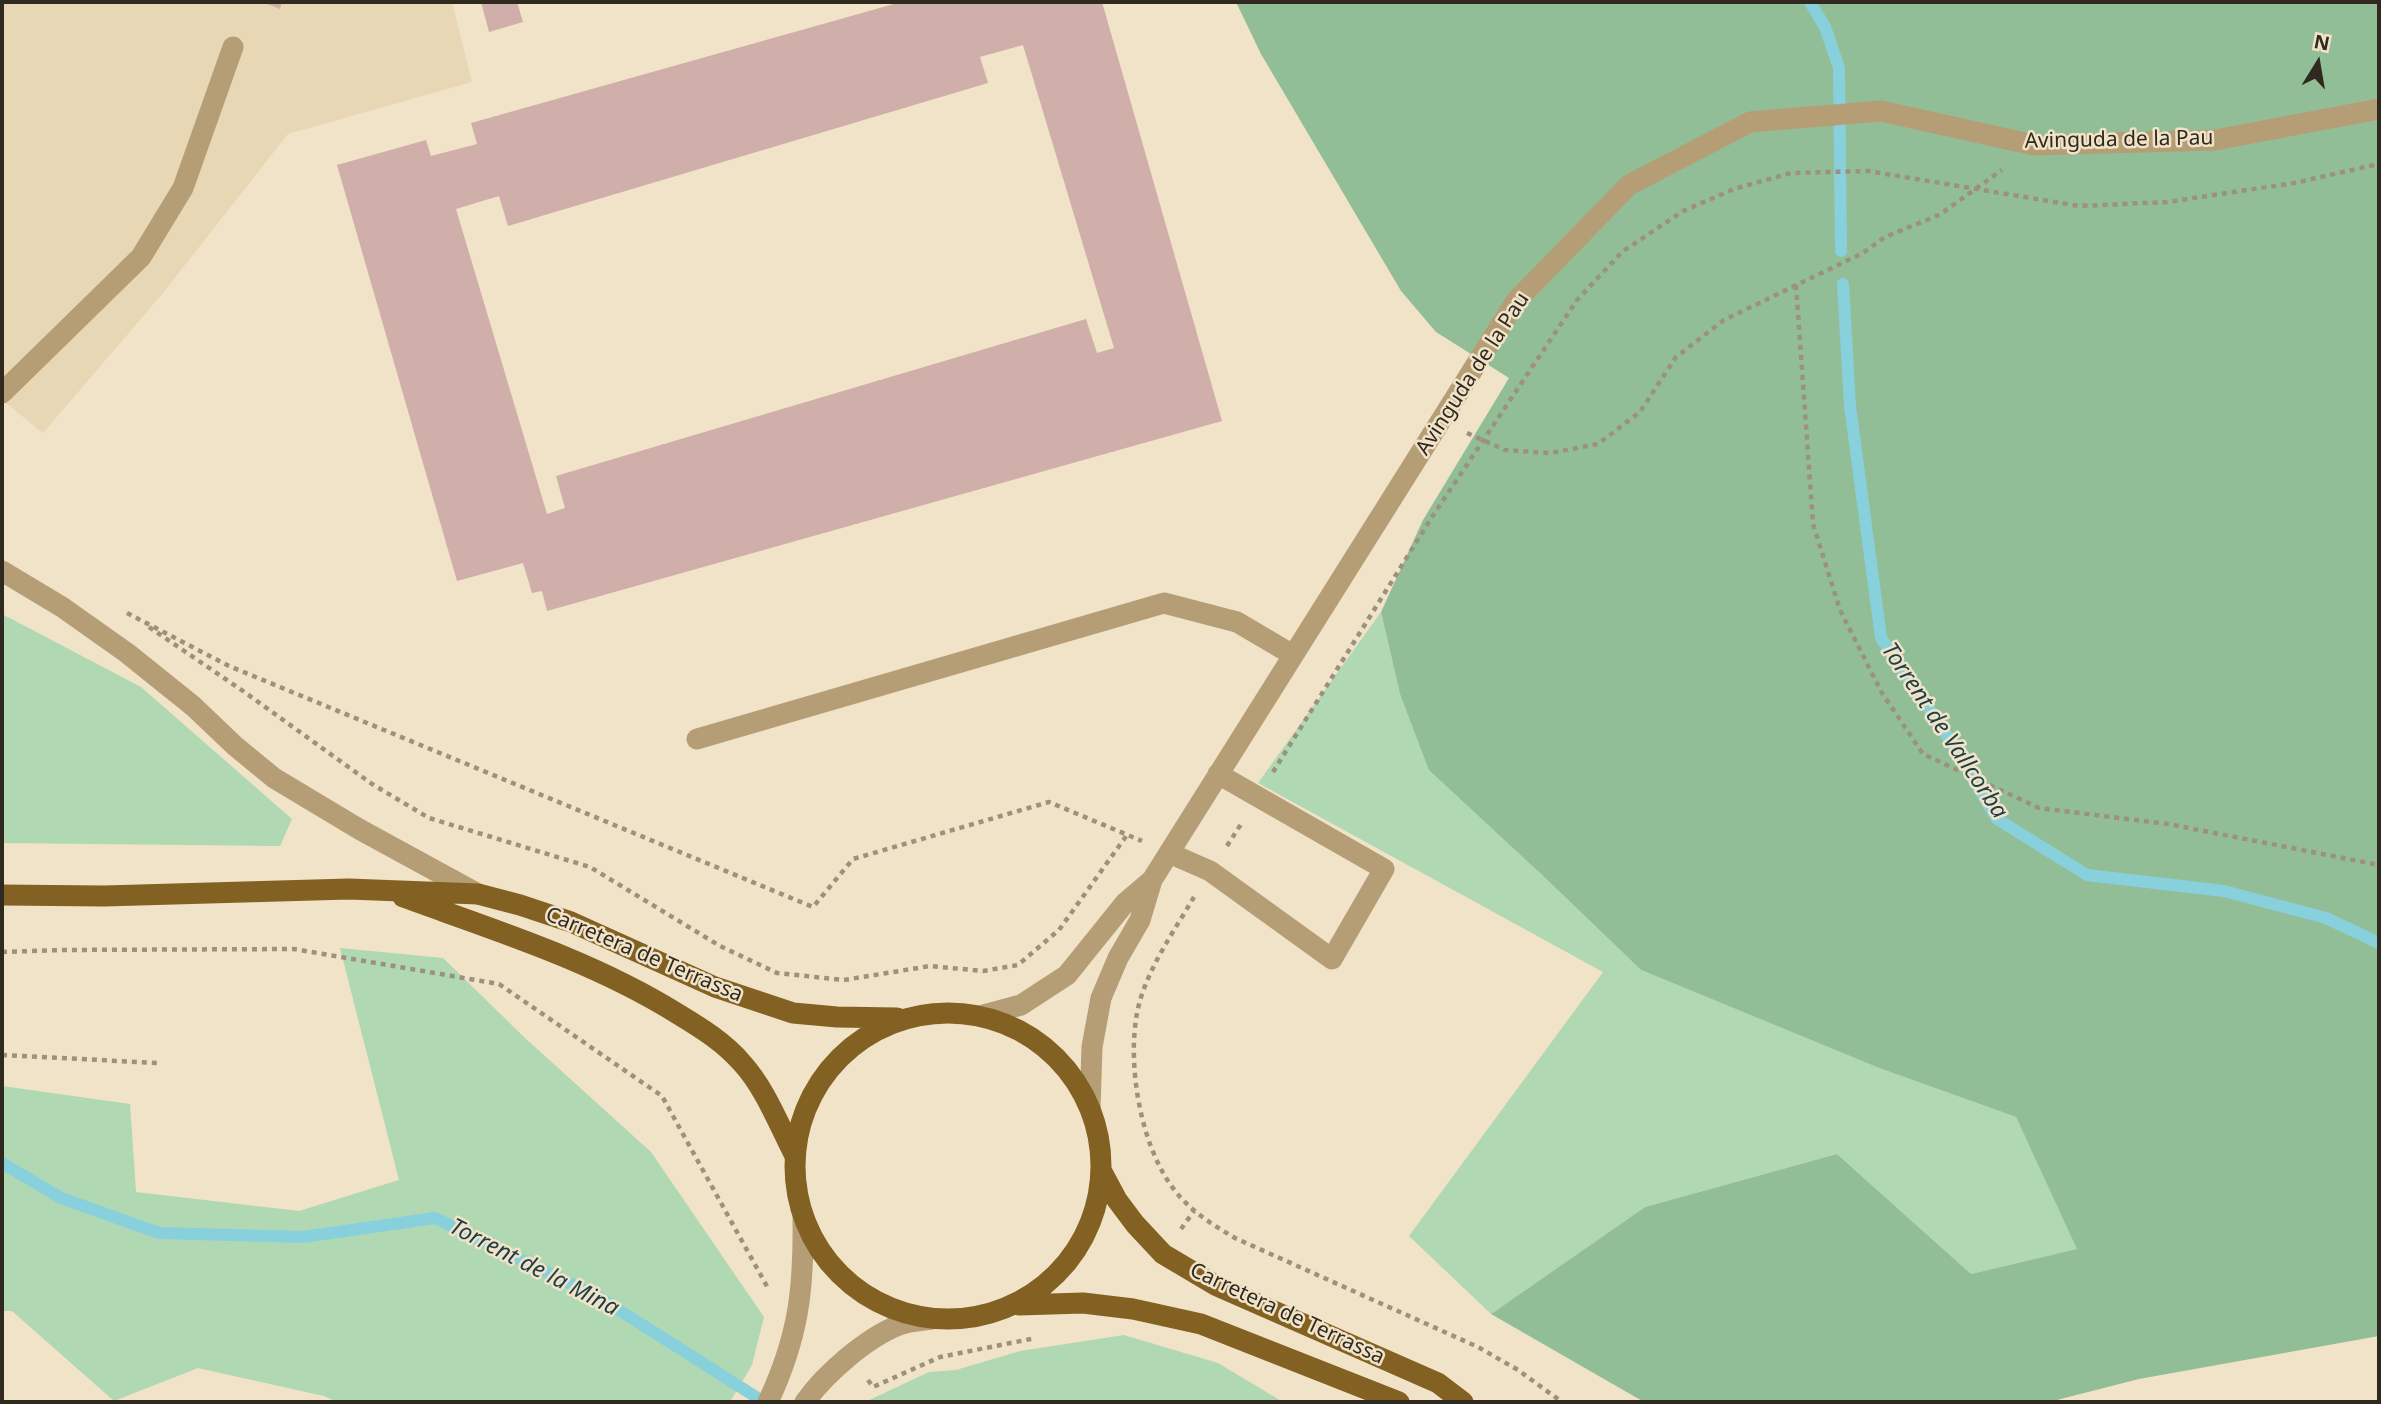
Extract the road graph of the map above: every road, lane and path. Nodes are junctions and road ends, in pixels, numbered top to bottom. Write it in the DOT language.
graph roads {
  1 [pos="233,47"];
  2 [pos="2379,108"];
  3 [pos="2034,145"];
  4 [pos="2379,164"];
  5 [pos="1796,285"];
  6 [pos="2,393"];
  7 [pos="1440,422"];
  8 [pos="2,571"];
  9 [pos="118,608"];
  10 [pos="129,614"];
  11 [pos="1293,655"];
  12 [pos="697,739"];
  13 [pos="1218,774"];
  14 [pos="1258,797"];
  15 [pos="1127,835"];
  16 [pos="1169,853"];
  17 [pos="2379,864"];
  18 [pos="1210,872"];
  19 [pos="1152,880"];
  20 [pos="381,890"];
  21 [pos="478,894"];
  22 [pos="2,895"];
  23 [pos="2,952"];
  24 [pos="980,1016"];
  25 [pos="908,1018"];
  26 [pos="2,1055"];
  27 [pos="158,1063"];
  28 [pos="1090,1108"];
  29 [pos="794,1156"];
  30 [pos="1102,1172"];
  31 [pos="803,1216"];
  32 [pos="1014,1306"];
  33 [pos="932,1319"];
  34 [pos="797,1324"];
  35 [pos="1042,1336"];
  36 [pos="850,1356"];
  37 [pos="768,1402"];
  38 [pos="805,1402"];
  39 [pos="1399,1402"];
  40 [pos="1464,1402"];
  41 [pos="1562,1402"];
  1 -- 6 [label="street"];
  2 -- 3 [label="street, Avinguda de la Pau"];
  3 -- 5 [label="path"];
  3 -- 7 [label="street, Avinguda de la Pau"];
  4 -- 14 [label="path"];
  5 -- 7 [label="path"];
  5 -- 17 [label="path"];
  7 -- 11 [label="street, Avinguda de la Pau"];
  8 -- 21 [label="street"];
  9 -- 10 [label="path"];
  10 -- 15 [label="path"];
  10 -- 15 [label="path"];
  11 -- 12 [label="street"];
  11 -- 13 [label="street, Avinguda de la Pau"];
  13 -- 14 [label="street"];
  13 -- 16 [label="street, Avinguda de la Pau"];
  14 -- 18 [label="path"];
  14 -- 18 [label="street"];
  15 -- 16 [label="path"];
  16 -- 18 [label="street"];
  16 -- 19 [label="street, Avinguda de la Pau"];
  18 -- 41 [label="path"];
  19 -- 24 [label="street, Avinguda de la Pau"];
  19 -- 28 [label="street, Avinguda de la Pau"];
  20 -- 21 [label="main road, Carretera de Terrassa"];
  20 -- 22 [label="main road, Carretera de Terrassa"];
  20 -- 29 [label="main road, Carretera de Terrassa"];
  21 -- 25 [label="main road, Carretera de Terrassa"];
  23 -- 34 [label="path"];
  24 -- 25 [label="main road"];
  24 -- 28 [label="main road"];
  25 -- 29 [label="main road"];
  26 -- 27 [label="path"];
  28 -- 30 [label="main road"];
  29 -- 31 [label="main road"];
  30 -- 32 [label="main road"];
  30 -- 40 [label="main road, Carretera de Terrassa"];
  31 -- 33 [label="main road"];
  31 -- 34 [label="street"];
  32 -- 33 [label="main road"];
  32 -- 39 [label="main road, Carretera de Terrassa"];
  33 -- 36 [label="street"];
  34 -- 37 [label="street"];
  35 -- 36 [label="path"];
  36 -- 38 [label="street"];
}
